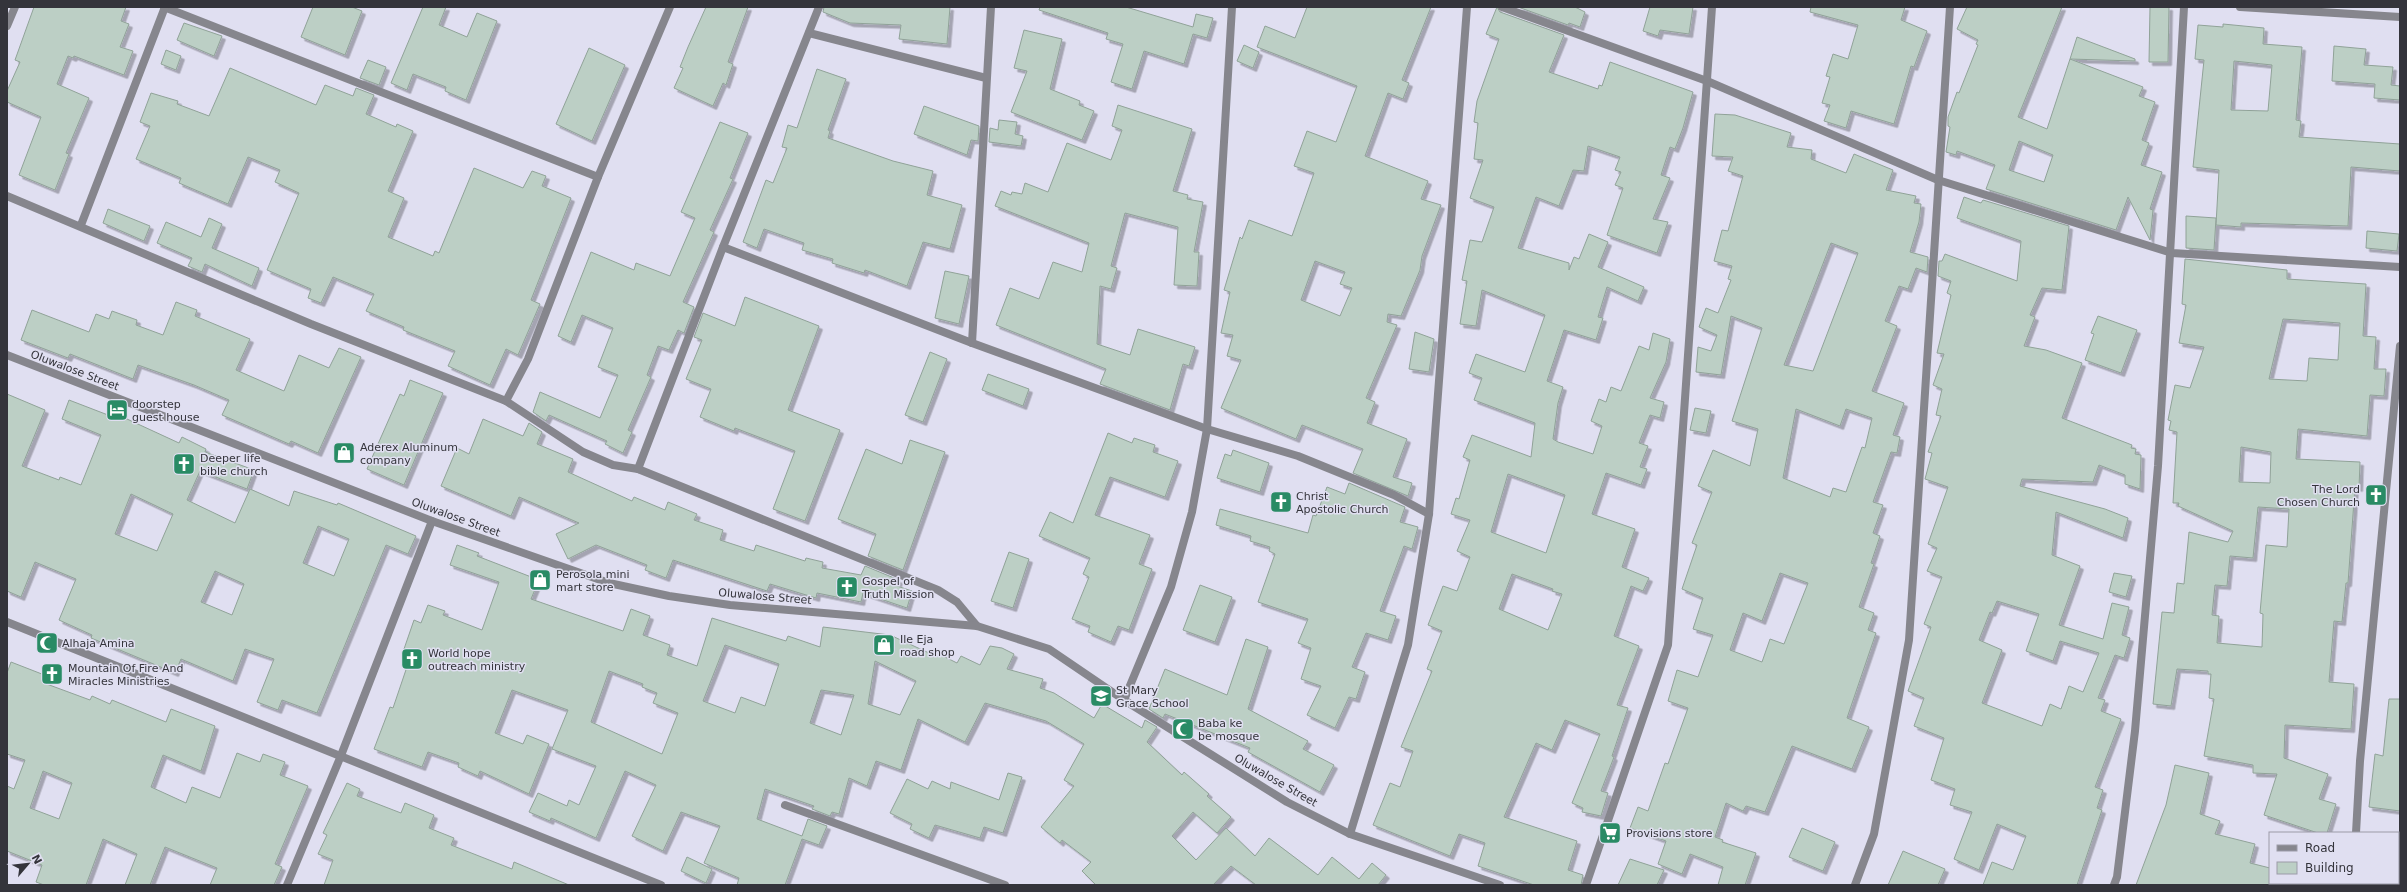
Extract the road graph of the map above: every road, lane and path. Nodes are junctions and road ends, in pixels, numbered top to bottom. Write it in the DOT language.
graph roads {
  1 [pos="15,7"];
  2 [pos="164,7"];
  3 [pos="670,7"];
  4 [pos="819,7"];
  5 [pos="991,7"];
  6 [pos="1232,7"];
  7 [pos="1467,7"];
  8 [pos="1502,7"];
  9 [pos="1712,7"];
  10 [pos="1950,7"];
  11 [pos="2184,7"];
  12 [pos="2240,7"];
  13 [pos="2400,17"];
  14 [pos="7,26"];
  15 [pos="809,33"];
  16 [pos="986,78"];
  17 [pos="1707,81"];
  18 [pos="598,177"];
  19 [pos="1938,180"];
  20 [pos="7,196"];
  21 [pos="81,225"];
  22 [pos="723,247"];
  23 [pos="2172,253"];
  24 [pos="2400,267"];
  25 [pos="972,343"];
  26 [pos="2400,346"];
  27 [pos="7,356"];
  28 [pos="506,401"];
  29 [pos="1207,429"];
  30 [pos="638,469"];
  31 [pos="1429,514"];
  32 [pos="432,520"];
  33 [pos="7,622"];
  34 [pos="977,626"];
  35 [pos="1124,700"];
  36 [pos="340,758"];
  37 [pos="786,805"];
  38 [pos="2356,832"];
  39 [pos="1350,834"];
  40 [pos="287,885"];
  41 [pos="661,885"];
  42 [pos="1005,885"];
  43 [pos="1500,885"];
  44 [pos="1586,885"];
  45 [pos="1855,885"];
  46 [pos="2114,885"];
  1 -- 14 [label="street"];
  2 -- 18 [label="street"];
  2 -- 21 [label="street"];
  3 -- 18 [label="street"];
  4 -- 15 [label="street"];
  5 -- 16 [label="street"];
  6 -- 29 [label="street"];
  7 -- 31 [label="street"];
  8 -- 17 [label="street"];
  9 -- 17 [label="street"];
  10 -- 19 [label="street"];
  11 -- 23 [label="street"];
  12 -- 13 [label="street"];
  15 -- 16 [label="street"];
  15 -- 22 [label="street"];
  16 -- 25 [label="street"];
  17 -- 19 [label="street"];
  17 -- 44 [label="street"];
  18 -- 28 [label="street"];
  19 -- 23 [label="street"];
  19 -- 45 [label="street"];
  20 -- 21 [label="street"];
  21 -- 28 [label="street"];
  22 -- 25 [label="street"];
  22 -- 30 [label="street"];
  23 -- 24 [label="street"];
  23 -- 46 [label="street"];
  25 -- 29 [label="street"];
  26 -- 38 [label="street"];
  27 -- 32 [label="street, Oluwalose Street"];
  28 -- 30 [label="street"];
  29 -- 31 [label="street"];
  29 -- 35 [label="street"];
  30 -- 34 [label="street"];
  31 -- 39 [label="street"];
  32 -- 34 [label="street, Oluwalose Street"];
  32 -- 36 [label="street"];
  33 -- 36 [label="street"];
  34 -- 35 [label="street, Oluwalose Street"];
  35 -- 39 [label="street, Oluwalose Street"];
  36 -- 40 [label="street"];
  36 -- 41 [label="street"];
  37 -- 42 [label="street"];
  39 -- 43 [label="street, Oluwalose Street"];
}
